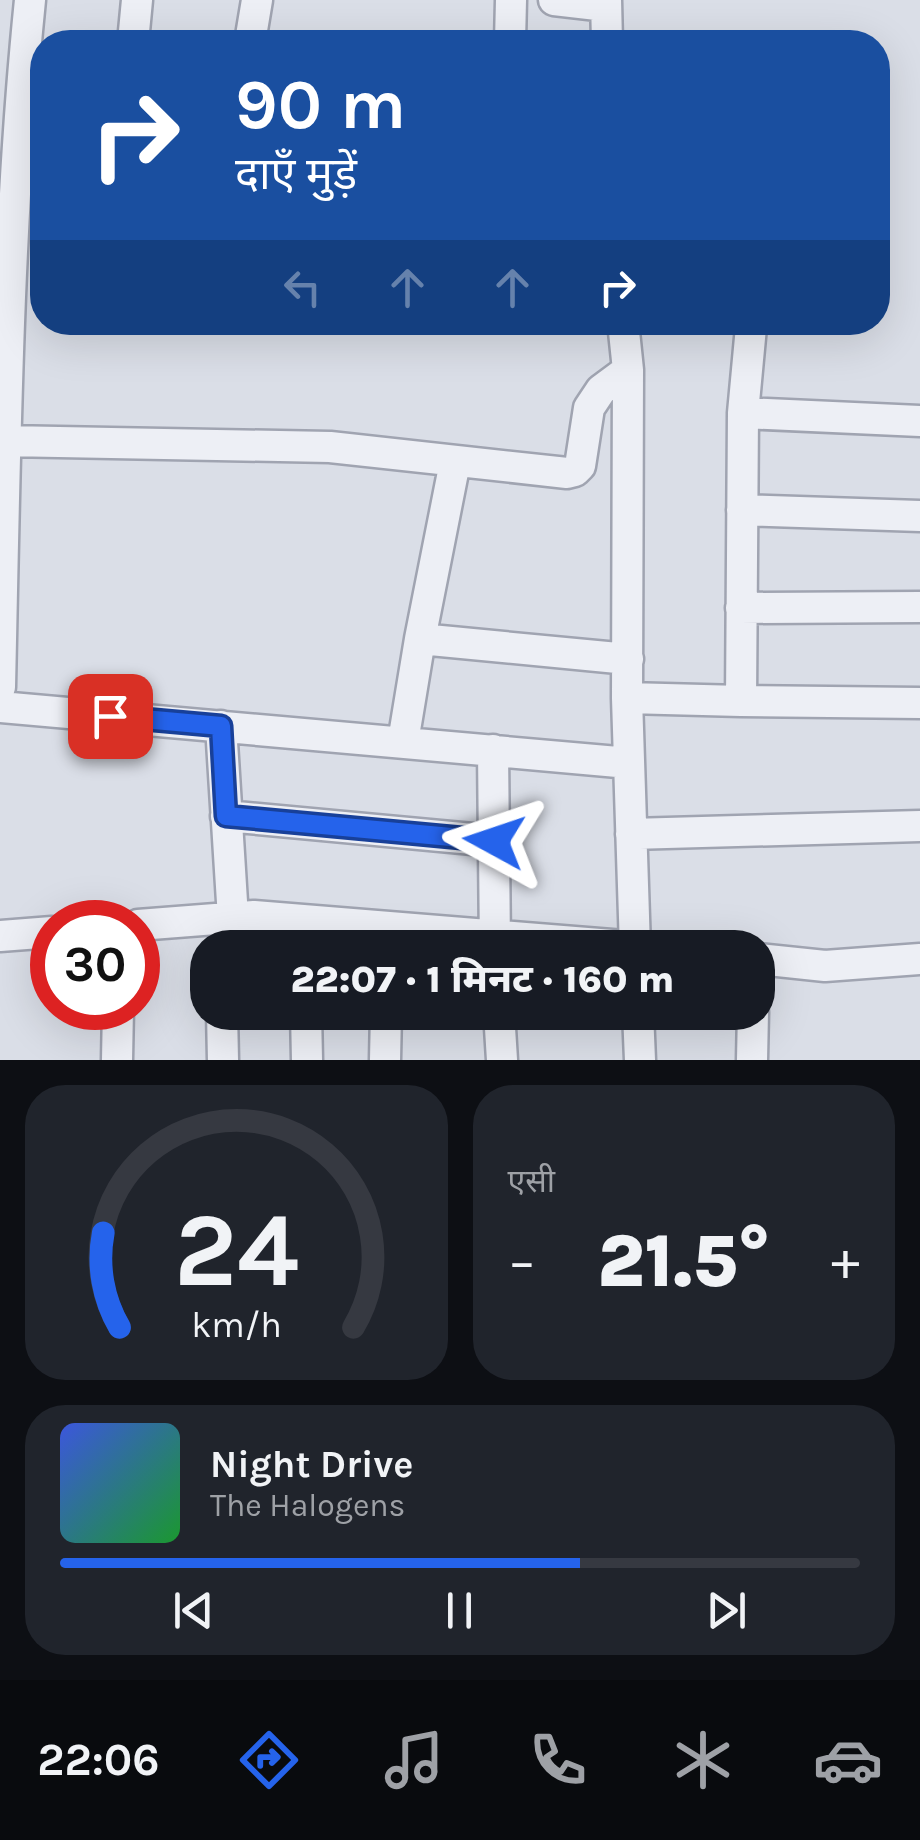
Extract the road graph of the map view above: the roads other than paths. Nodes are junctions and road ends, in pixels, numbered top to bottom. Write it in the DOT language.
graph roads {
  1 [pos="30,0"];
  2 [pos="137,0"];
  3 [pos="257,0"];
  4 [pos="511,0"];
  5 [pos="554,0"];
  6 [pos="606,3"];
  7 [pos="133,30"];
  8 [pos="252,30"];
  9 [pos="510,30"];
  10 [pos="607,30"];
  11 [pos="10,88"];
  12 [pos="5,291"];
  13 [pos="624,335"];
  14 [pos="751,335"];
  15 [pos="628,370"];
  16 [pos="743,413"];
  17 [pos="920,422"];
  18 [pos="6,441"];
  19 [pos="456,462"];
  20 [pos="742,510"];
  21 [pos="920,516"];
  22 [pos="920,607"];
  23 [pos="742,608"];
  24 [pos="420,639"];
  25 [pos="628,659"];
  26 [pos="0,687"];
  27 [pos="628,698"];
  28 [pos="741,701"];
  29 [pos="920,702"];
  30 [pos="0,707"];
  31 [pos="221,726"];
  32 [pos="403,742"];
  33 [pos="493,750"];
  34 [pos="629,763"];
  35 [pos="226,816"];
  36 [pos="920,826"];
  37 [pos="632,834"];
  38 [pos="494,841"];
  39 [pos="160,926"];
  40 [pos="225,928"];
  41 [pos="294,930"];
  42 [pos="495,930"];
  43 [pos="639,930"];
  44 [pos="30,934"];
  45 [pos="0,936"];
  46 [pos="920,959"];
  47 [pos="775,961"];
  48 [pos="118,1030"];
  49 [pos="222,1030"];
  50 [pos="306,1030"];
  51 [pos="386,1030"];
  52 [pos="500,1030"];
  53 [pos="639,1030"];
  54 [pos="753,1030"];
  55 [pos="117,1060"];
  56 [pos="222,1060"];
  57 [pos="307,1060"];
  58 [pos="385,1060"];
  59 [pos="502,1060"];
  60 [pos="640,1060"];
  61 [pos="752,1060"];
  1 -- 11 [label="street"];
  2 -- 7 [label="street"];
  3 -- 8 [label="street"];
  4 -- 9 [label="street"];
  5 -- 6 [label="street"];
  6 -- 10 [label="street"];
  11 -- 12 [label="street"];
  12 -- 18 [label="street"];
  13 -- 15 [label="street"];
  14 -- 16 [label="street"];
  15 -- 19 [label="street"];
  15 -- 25 [label="street"];
  16 -- 17 [label="street"];
  16 -- 20 [label="street"];
  18 -- 19 [label="street"];
  18 -- 26 [label="street"];
  19 -- 24 [label="street"];
  20 -- 21 [label="street"];
  20 -- 23 [label="street"];
  22 -- 23 [label="street"];
  23 -- 28 [label="street"];
  24 -- 25 [label="street"];
  24 -- 32 [label="street"];
  25 -- 27 [label="street"];
  27 -- 28 [label="street"];
  27 -- 34 [label="street"];
  28 -- 29 [label="street"];
  30 -- 31 [label="street"];
  31 -- 32 [label="street"];
  31 -- 35 [label="street"];
  32 -- 33 [label="street"];
  33 -- 34 [label="street"];
  33 -- 38 [label="street"];
  34 -- 37 [label="street"];
  35 -- 38 [label="street"];
  35 -- 40 [label="street"];
  36 -- 37 [label="street"];
  37 -- 43 [label="street"];
  38 -- 42 [label="street"];
  39 -- 40 [label="street"];
  40 -- 41 [label="street"];
  44 -- 45 [label="street"];
  46 -- 47 [label="street"];
  48 -- 55 [label="street"];
  49 -- 56 [label="street"];
  50 -- 57 [label="street"];
  51 -- 58 [label="street"];
  52 -- 59 [label="street"];
  53 -- 60 [label="street"];
  54 -- 61 [label="street"];
}
